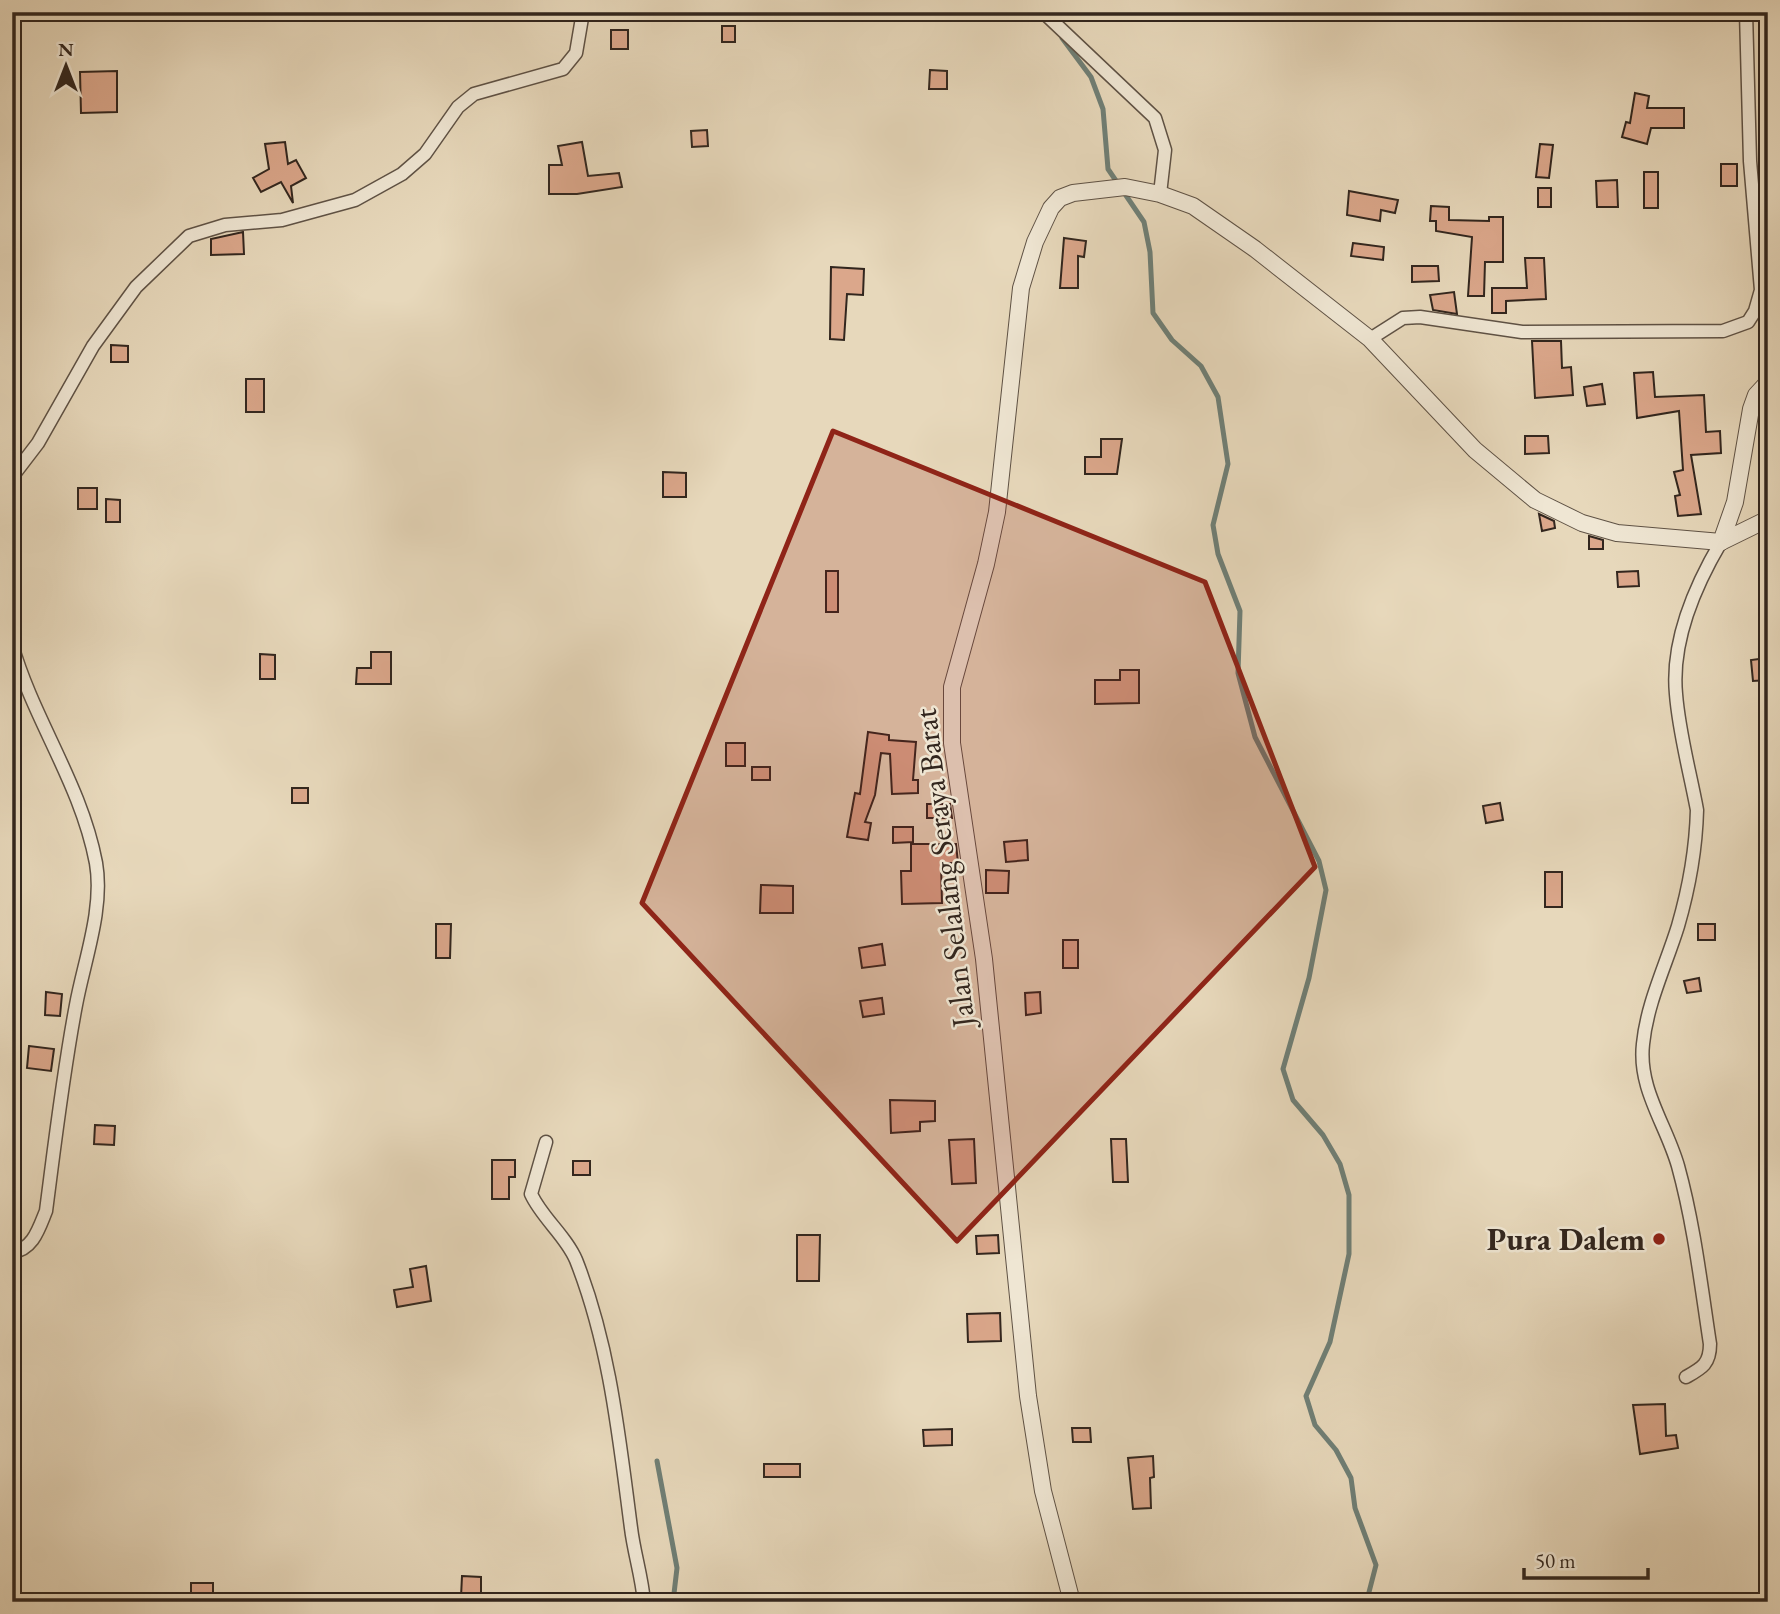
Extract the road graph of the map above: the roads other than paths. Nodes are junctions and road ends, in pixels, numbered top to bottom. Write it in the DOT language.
graph roads {
  1 [pos="583,12"];
  2 [pos="1043,12"];
  3 [pos="1746,12"];
  4 [pos="1160,194"];
  5 [pos="1370,339"];
  6 [pos="1768,382"];
  7 [pos="12,477"];
  8 [pos="1768,519"];
  9 [pos="1721,541"];
  10 [pos="12,645"];
  11 [pos="546,1142"];
  12 [pos="12,1252"];
  13 [pos="1686,1377"];
  14 [pos="644,1602"];
  15 [pos="1072,1602"];
  1 -- 7 [label="street"];
  2 -- 4 [label="street"];
  3 -- 5 [label="street"];
  4 -- 5 [label="street, Jalan Selalang Seraya Barat"];
  4 -- 15 [label="street, Jalan Selalang Seraya Barat"];
  5 -- 9 [label="street, Jalan Selalang Seraya Barat"];
  6 -- 9 [label="street"];
  8 -- 9 [label="street"];
  9 -- 13 [label="street"];
  10 -- 12 [label="street"];
  11 -- 14 [label="street"];
}
